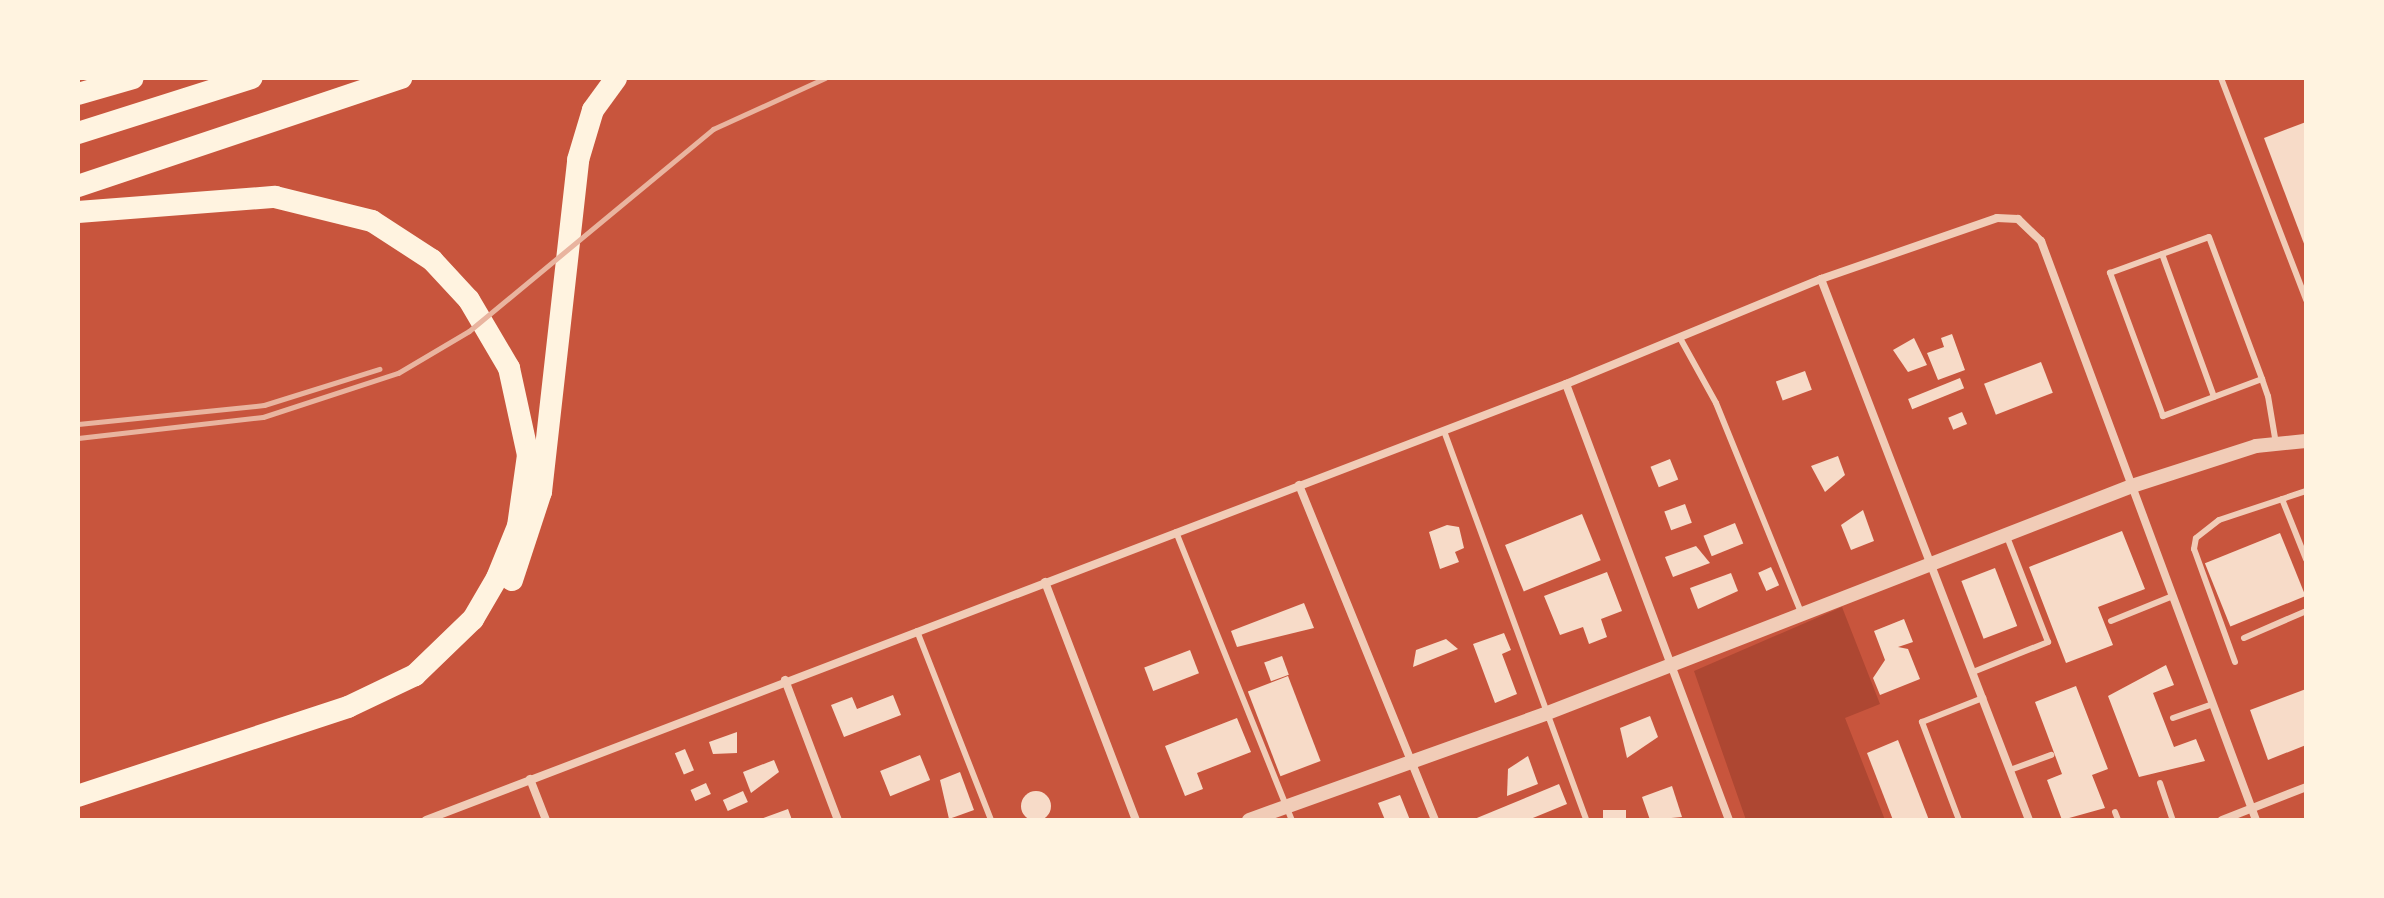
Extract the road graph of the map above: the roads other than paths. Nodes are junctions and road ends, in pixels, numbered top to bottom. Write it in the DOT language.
graph roads {
  1 [pos="133,78"];
  2 [pos="251,78"];
  3 [pos="401,78"];
  4 [pos="616,78"];
  5 [pos="2221,78"];
  6 [pos="78,94"];
  7 [pos="78,133"];
  8 [pos="78,186"];
  9 [pos="78,212"];
  10 [pos="2162,254"];
  11 [pos="1821,279"];
  12 [pos="2306,300"];
  13 [pos="1680,338"];
  14 [pos="2262,379"];
  15 [pos="1566,384"];
  16 [pos="2214,397"];
  17 [pos="1444,431"];
  18 [pos="2306,441"];
  19 [pos="2276,444"];
  20 [pos="1299,485"];
  21 [pos="2132,486"];
  22 [pos="2306,491"];
  23 [pos="2282,499"];
  24 [pos="1176,532"];
  25 [pos="2006,534"];
  26 [pos="2306,559"];
  27 [pos="1932,562"];
  28 [pos="1045,582"];
  29 [pos="2173,596"];
  30 [pos="2306,611"];
  31 [pos="1802,614"];
  32 [pos="2111,621"];
  33 [pos="917,631"];
  34 [pos="2244,638"];
  35 [pos="2235,662"];
  36 [pos="1671,666"];
  37 [pos="1973,672"];
  38 [pos="785,680"];
  39 [pos="1983,698"];
  40 [pos="2213,704"];
  41 [pos="1545,714"];
  42 [pos="2173,718"];
  43 [pos="2051,755"];
  44 [pos="1414,763"];
  45 [pos="2010,770"];
  46 [pos="530,779"];
  47 [pos="2160,783"];
  48 [pos="2306,787"];
  49 [pos="82,794"];
  50 [pos="2252,808"];
  51 [pos="78,812"];
  52 [pos="2115,812"];
  53 [pos="1290,814"];
  54 [pos="426,820"];
  55 [pos="546,820"];
  56 [pos="838,820"];
  57 [pos="991,820"];
  58 [pos="1136,820"];
  59 [pos="1249,820"];
  60 [pos="1435,820"];
  61 [pos="1586,820"];
  62 [pos="1729,820"];
  63 [pos="1959,820"];
  64 [pos="2029,820"];
  65 [pos="2118,820"];
  66 [pos="2173,820"];
  67 [pos="2222,820"];
  68 [pos="2256,820"];
  1 -- 6 [label="highway"];
  2 -- 7 [label="highway"];
  3 -- 8 [label="highway"];
  4 -- 51 [label="highway"];
  5 -- 12 [label="lane"];
  9 -- 49 [label="highway"];
  10 -- 14 [label="lane"];
  10 -- 16 [label="lane"];
  10 -- 16 [label="lane"];
  11 -- 13 [label="street"];
  11 -- 21 [label="street"];
  11 -- 27 [label="street"];
  13 -- 15 [label="street"];
  13 -- 31 [label="lane"];
  14 -- 16 [label="lane"];
  14 -- 19 [label="lane"];
  15 -- 17 [label="street"];
  15 -- 36 [label="street"];
  17 -- 20 [label="street"];
  17 -- 41 [label="lane"];
  18 -- 19 [label="street"];
  19 -- 21 [label="street"];
  20 -- 24 [label="street"];
  20 -- 44 [label="street"];
  21 -- 25 [label="street"];
  21 -- 29 [label="street"];
  22 -- 23 [label="lane"];
  23 -- 26 [label="lane"];
  23 -- 35 [label="lane"];
  24 -- 28 [label="street"];
  24 -- 53 [label="lane"];
  25 -- 27 [label="street"];
  25 -- 37 [label="lane"];
  27 -- 31 [label="street"];
  27 -- 37 [label="street"];
  28 -- 33 [label="street"];
  28 -- 58 [label="street"];
  29 -- 32 [label="lane"];
  29 -- 40 [label="street"];
  30 -- 34 [label="lane"];
  31 -- 36 [label="street"];
  33 -- 38 [label="street"];
  33 -- 57 [label="lane"];
  36 -- 41 [label="street"];
  36 -- 62 [label="street"];
  37 -- 39 [label="street"];
  38 -- 46 [label="street"];
  38 -- 56 [label="street"];
  39 -- 45 [label="street"];
  39 -- 63 [label="lane"];
  40 -- 42 [label="lane"];
  40 -- 50 [label="street"];
  41 -- 44 [label="street"];
  41 -- 61 [label="lane"];
  43 -- 45 [label="lane"];
  44 -- 53 [label="street"];
  44 -- 60 [label="street"];
  45 -- 64 [label="street"];
  46 -- 54 [label="street"];
  46 -- 55 [label="street"];
  47 -- 66 [label="lane"];
  48 -- 50 [label="street"];
  50 -- 67 [label="street"];
  50 -- 68 [label="street"];
  52 -- 65 [label="lane"];
  53 -- 59 [label="street"];
}
